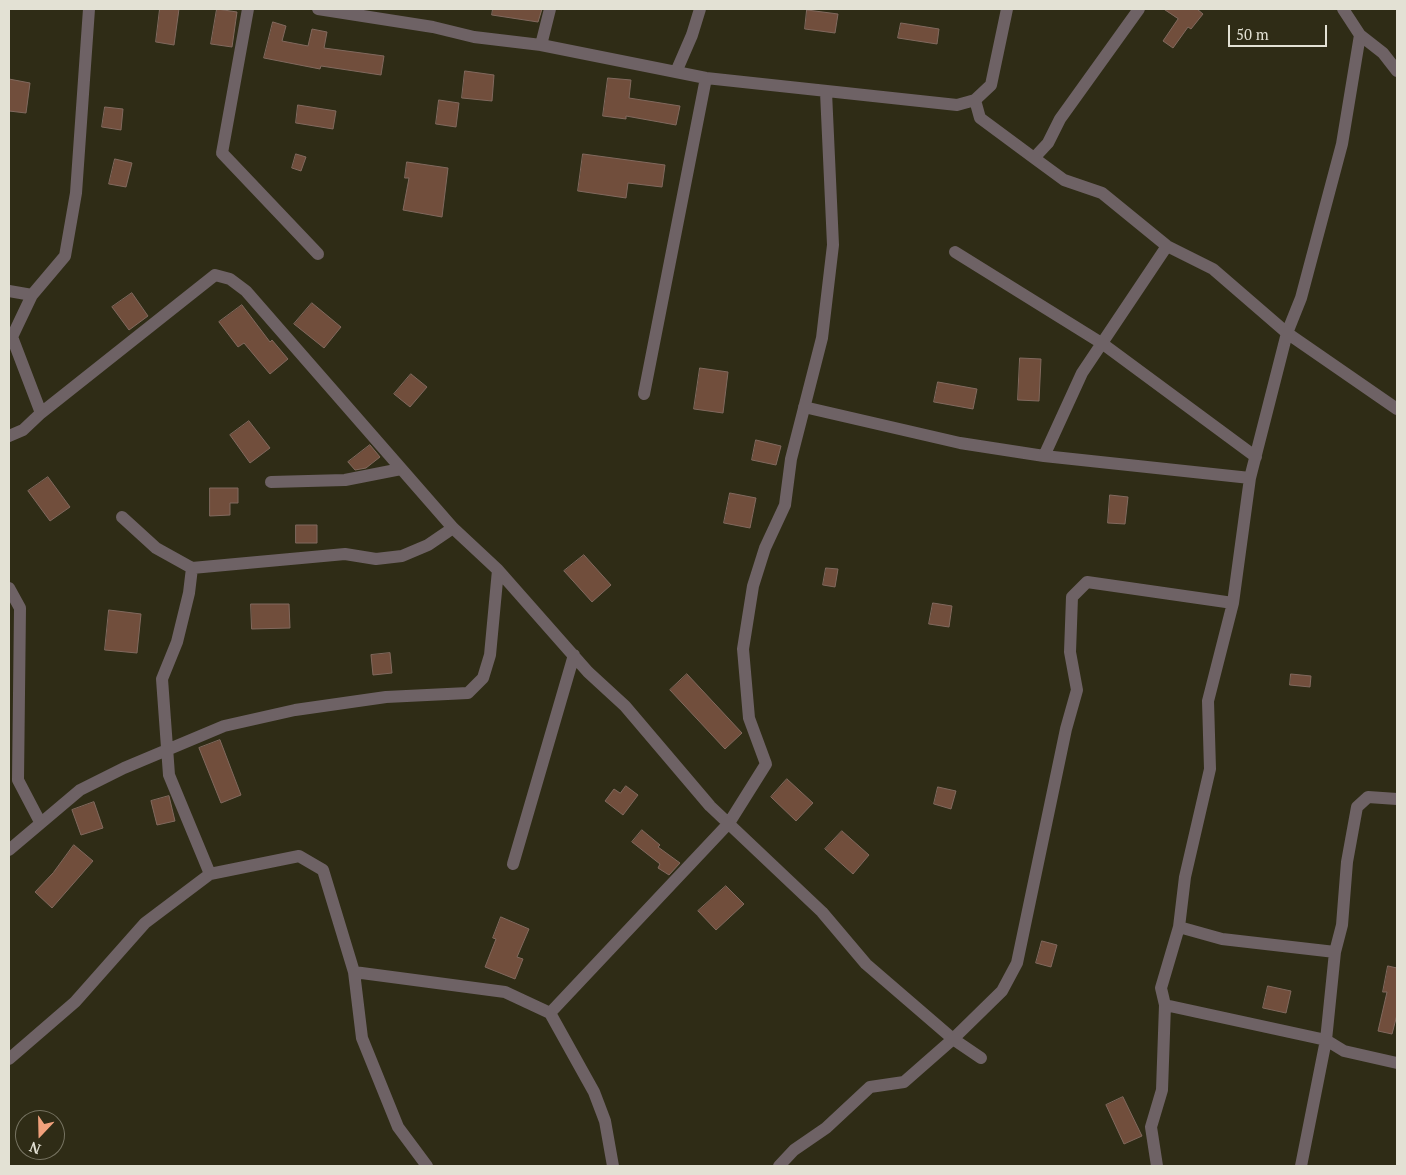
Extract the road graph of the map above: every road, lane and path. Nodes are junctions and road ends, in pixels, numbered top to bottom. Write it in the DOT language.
graph roads {
  1 [pos="89,9"];
  2 [pos="248,9"];
  3 [pos="318,9"];
  4 [pos="550,9"];
  5 [pos="700,9"];
  6 [pos="1007,9"];
  7 [pos="1139,9"];
  8 [pos="1343,9"];
  9 [pos="397,15"];
  10 [pos="1360,35"];
  11 [pos="541,45"];
  12 [pos="1397,71"];
  13 [pos="676,72"];
  14 [pos="706,78"];
  15 [pos="826,92"];
  16 [pos="975,100"];
  17 [pos="1034,158"];
  18 [pos="1167,246"];
  19 [pos="955,252"];
  20 [pos="318,254"];
  21 [pos="9,291"];
  22 [pos="32,295"];
  23 [pos="1287,333"];
  24 [pos="1103,344"];
  25 [pos="644,394"];
  26 [pos="804,407"];
  27 [pos="1397,409"];
  28 [pos="41,414"];
  29 [pos="9,436"];
  30 [pos="1044,456"];
  31 [pos="1256,457"];
  32 [pos="401,470"];
  33 [pos="1250,478"];
  34 [pos="271,482"];
  35 [pos="122,517"];
  36 [pos="453,528"];
  37 [pos="192,568"];
  38 [pos="498,570"];
  39 [pos="9,588"];
  40 [pos="1233,603"];
  41 [pos="20,608"];
  42 [pos="9,617"];
  43 [pos="574,655"];
  44 [pos="167,751"];
  45 [pos="1397,799"];
  46 [pos="40,822"];
  47 [pos="729,823"];
  48 [pos="9,850"];
  49 [pos="513,864"];
  50 [pos="210,874"];
  51 [pos="1179,927"];
  52 [pos="1334,952"];
  53 [pos="354,972"];
  54 [pos="1165,1005"];
  55 [pos="550,1013"];
  56 [pos="953,1039"];
  57 [pos="1326,1040"];
  58 [pos="981,1058"];
  59 [pos="9,1059"];
  60 [pos="1397,1063"];
  61 [pos="427,1166"];
  62 [pos="613,1166"];
  63 [pos="779,1166"];
  64 [pos="1157,1166"];
  65 [pos="1301,1166"];
  1 -- 22 [label="street"];
  2 -- 20 [label="street"];
  3 -- 9 [label="street"];
  4 -- 11 [label="street"];
  5 -- 13 [label="street"];
  6 -- 16 [label="street"];
  7 -- 17 [label="street"];
  8 -- 10 [label="street"];
  9 -- 11 [label="street"];
  10 -- 12 [label="street"];
  10 -- 23 [label="street"];
  11 -- 13 [label="street"];
  13 -- 14 [label="street"];
  14 -- 15 [label="street"];
  14 -- 25 [label="street"];
  15 -- 16 [label="street"];
  15 -- 26 [label="street"];
  16 -- 17 [label="street"];
  17 -- 18 [label="street"];
  18 -- 23 [label="street"];
  18 -- 24 [label="street"];
  19 -- 24 [label="street"];
  21 -- 22 [label="street"];
  22 -- 28 [label="street"];
  23 -- 27 [label="street"];
  23 -- 31 [label="street"];
  24 -- 30 [label="street"];
  24 -- 31 [label="street"];
  26 -- 30 [label="street"];
  26 -- 47 [label="street"];
  28 -- 29 [label="street"];
  28 -- 32 [label="street"];
  30 -- 33 [label="street"];
  31 -- 33 [label="street"];
  32 -- 34 [label="street"];
  32 -- 36 [label="street"];
  33 -- 40 [label="street"];
  35 -- 37 [label="street"];
  36 -- 37 [label="street"];
  36 -- 38 [label="street"];
  37 -- 44 [label="street"];
  38 -- 43 [label="street"];
  38 -- 44 [label="street"];
  39 -- 41 [label="street"];
  40 -- 51 [label="street"];
  40 -- 56 [label="street"];
  41 -- 42 [label="street"];
  41 -- 46 [label="street"];
  43 -- 47 [label="street"];
  43 -- 49 [label="street"];
  44 -- 46 [label="street"];
  44 -- 50 [label="street"];
  45 -- 52 [label="street"];
  46 -- 48 [label="street"];
  47 -- 55 [label="street"];
  47 -- 56 [label="street"];
  50 -- 53 [label="street"];
  50 -- 59 [label="street"];
  51 -- 52 [label="street"];
  51 -- 54 [label="street"];
  52 -- 57 [label="street"];
  53 -- 55 [label="street"];
  53 -- 61 [label="street"];
  54 -- 57 [label="street"];
  54 -- 64 [label="street"];
  55 -- 62 [label="street"];
  56 -- 58 [label="street"];
  56 -- 63 [label="street"];
  57 -- 60 [label="street"];
  57 -- 65 [label="street"];
}
